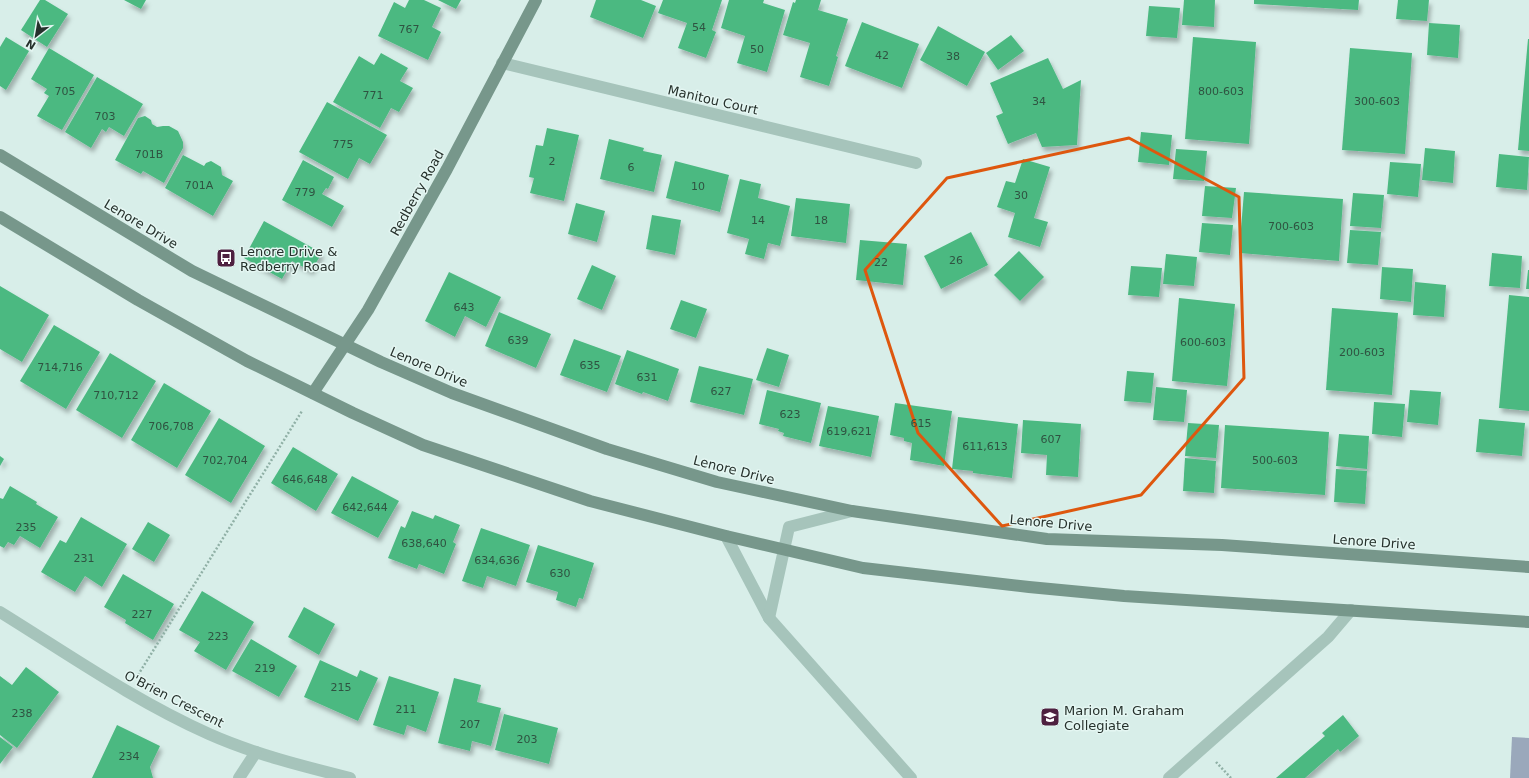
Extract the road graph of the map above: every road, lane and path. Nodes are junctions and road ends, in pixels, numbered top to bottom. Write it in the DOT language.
graph roads {
  1 [pos="536,0"];
  2 [pos="502,63"];
  3 [pos="0,154"];
  4 [pos="916,163"];
  5 [pos="0,218"];
  6 [pos="346,346"];
  7 [pos="313,393"];
  8 [pos="297,418"];
  9 [pos="852,511"];
  10 [pos="726,536"];
  11 [pos="784,549"];
  12 [pos="1529,567"];
  13 [pos="1351,610"];
  14 [pos="0,612"];
  15 [pos="769,618"];
  16 [pos="1529,622"];
  17 [pos="141,669"];
  18 [pos="256,752"];
  19 [pos="239,778"];
  20 [pos="350,778"];
  21 [pos="911,778"];
  22 [pos="1169,778"];
  1 -- 2 [label="main road, Redberry Road"];
  2 -- 4 [label="street, Manitou Court"];
  2 -- 6 [label="main road, Redberry Road"];
  3 -- 6 [label="main road, Lenore Drive"];
  5 -- 7 [label="main road"];
  6 -- 7 [label="main road, Redberry Road"];
  6 -- 9 [label="main road, Lenore Drive"];
  7 -- 10 [label="main road"];
  8 -- 17 [label="path"];
  9 -- 11 [label="street"];
  9 -- 12 [label="main road, Lenore Drive"];
  10 -- 11 [label="main road"];
  10 -- 15 [label="street"];
  11 -- 13 [label="main road"];
  11 -- 15 [label="street"];
  13 -- 16 [label="main road"];
  13 -- 22 [label="street"];
  14 -- 18 [label="street, O'Brien Crescent"];
  15 -- 21 [label="street"];
  18 -- 19 [label="street"];
  18 -- 20 [label="street, O'Brien Crescent"];
}
